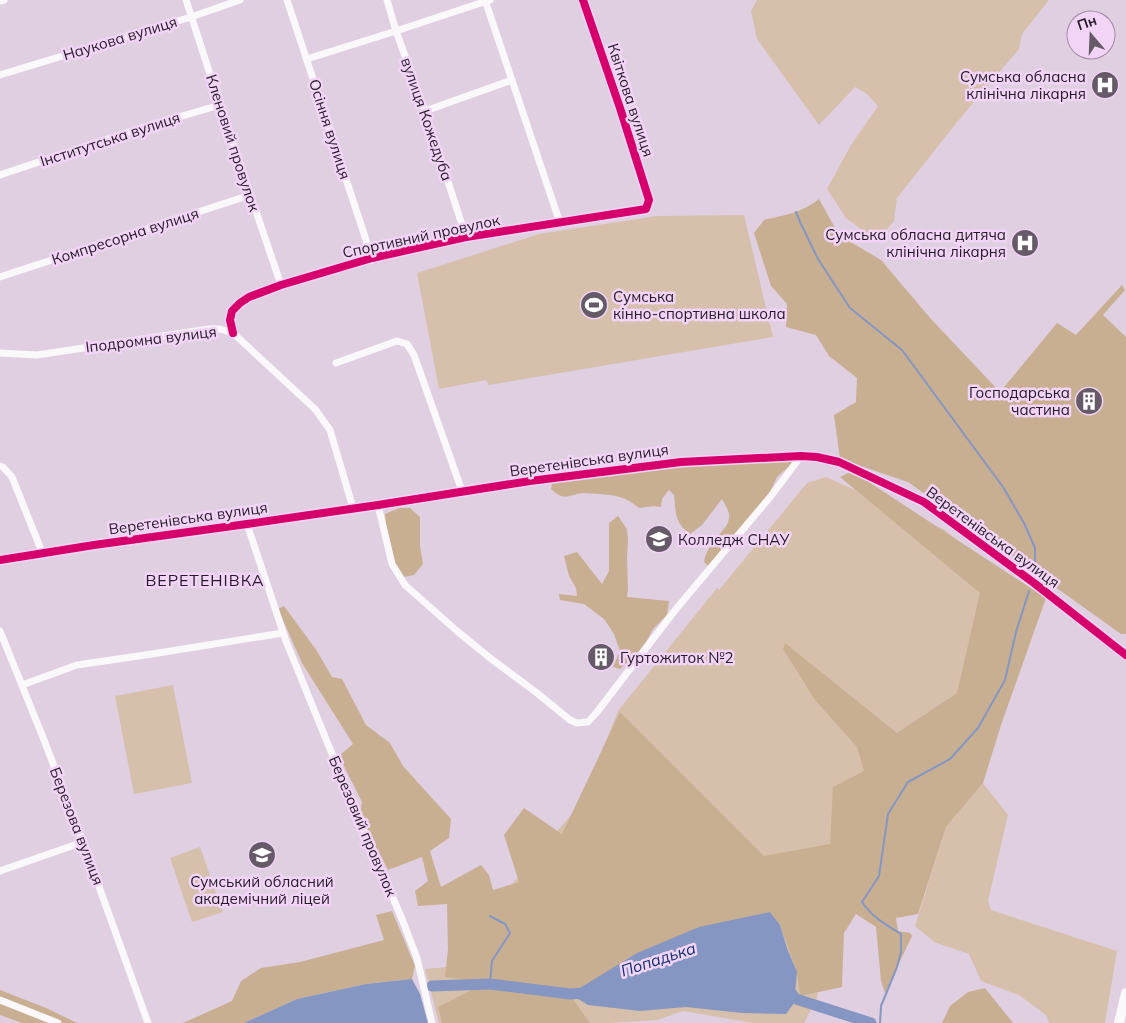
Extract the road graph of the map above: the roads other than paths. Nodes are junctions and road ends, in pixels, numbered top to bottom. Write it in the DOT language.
graph roads {
  1 [pos="4,0"];
  2 [pos="186,0"];
  3 [pos="240,0"];
  4 [pos="287,0"];
  5 [pos="387,0"];
  6 [pos="583,0"];
  7 [pos="0,1"];
  8 [pos="487,1"];
  9 [pos="191,16"];
  10 [pos="396,31"];
  11 [pos="306,59"];
  12 [pos="0,75"];
  13 [pos="512,80"];
  14 [pos="220,105"];
  15 [pos="425,111"];
  16 [pos="0,175"];
  17 [pos="250,195"];
  18 [pos="646,209"];
  19 [pos="560,223"];
  20 [pos="466,237"];
  21 [pos="372,258"];
  22 [pos="0,277"];
  23 [pos="281,285"];
  24 [pos="233,333"];
  25 [pos="0,353"];
  26 [pos="336,363"];
  27 [pos="801,456"];
  28 [pos="0,466"];
  29 [pos="462,491"];
  30 [pos="378,505"];
  31 [pos="353,508"];
  32 [pos="247,524"];
  33 [pos="42,552"];
  34 [pos="0,560"];
  35 [pos="0,631"];
  36 [pos="283,633"];
  37 [pos="3,651"];
  38 [pos="1126,655"];
  39 [pos="22,686"];
  40 [pos="83,842"];
  41 [pos="0,871"];
  42 [pos="1126,993"];
  43 [pos="0,1000"];
  44 [pos="58,1023"];
  45 [pos="148,1023"];
  46 [pos="432,1023"];
  47 [pos="1119,1023"];
  1 -- 7 [label="street"];
  2 -- 9 [label="street, Кленовий провулок"];
  3 -- 9 [label="street, Наукова вулиця"];
  4 -- 11 [label="street, Осіння вулиця"];
  5 -- 10 [label="street, вулиця Кожедуба"];
  6 -- 18 [label="street, Квіткова вулиця"];
  8 -- 10 [label="street"];
  8 -- 13 [label="street"];
  9 -- 12 [label="street, Наукова вулиця"];
  9 -- 14 [label="street, Кленовий провулок"];
  10 -- 11 [label="street"];
  10 -- 15 [label="street, вулиця Кожедуба"];
  11 -- 21 [label="street, Осіння вулиця"];
  13 -- 15 [label="street"];
  13 -- 19 [label="street"];
  14 -- 16 [label="street, Інститутська вулиця"];
  14 -- 17 [label="street, Кленовий провулок"];
  15 -- 20 [label="street, вулиця Кожедуба"];
  17 -- 22 [label="street, Компресорна вулиця"];
  17 -- 23 [label="street, Кленовий провулок"];
  18 -- 19 [label="street, Спортивний провулок"];
  19 -- 20 [label="street, Спортивний провулок"];
  20 -- 21 [label="street, Спортивний провулок"];
  21 -- 23 [label="street, Спортивний провулок"];
  23 -- 24 [label="street, Спортивний провулок"];
  24 -- 25 [label="street, Іподромна вулиця"];
  24 -- 31 [label="street, Іподромна вулиця"];
  26 -- 29 [label="street"];
  27 -- 29 [label="street, Веретенівська вулиця"];
  27 -- 30 [label="street"];
  27 -- 38 [label="street, Веретенівська вулиця"];
  28 -- 33 [label="street"];
  29 -- 30 [label="street, Веретенівська вулиця"];
  30 -- 31 [label="street, Веретенівська вулиця"];
  31 -- 32 [label="street, Веретенівська вулиця"];
  32 -- 33 [label="street, Веретенівська вулиця"];
  32 -- 36 [label="street, Березовий провулок"];
  33 -- 34 [label="street, Веретенівська вулиця"];
  35 -- 37 [label="street, Березова вулиця"];
  36 -- 39 [label="street"];
  36 -- 46 [label="street, Березовий провулок"];
  37 -- 39 [label="street, Березова вулиця"];
  39 -- 40 [label="street, Березова вулиця"];
  40 -- 41 [label="street"];
  40 -- 45 [label="street, Березова вулиця"];
  42 -- 47 [label="main road"];
  43 -- 44 [label="street"];
}
